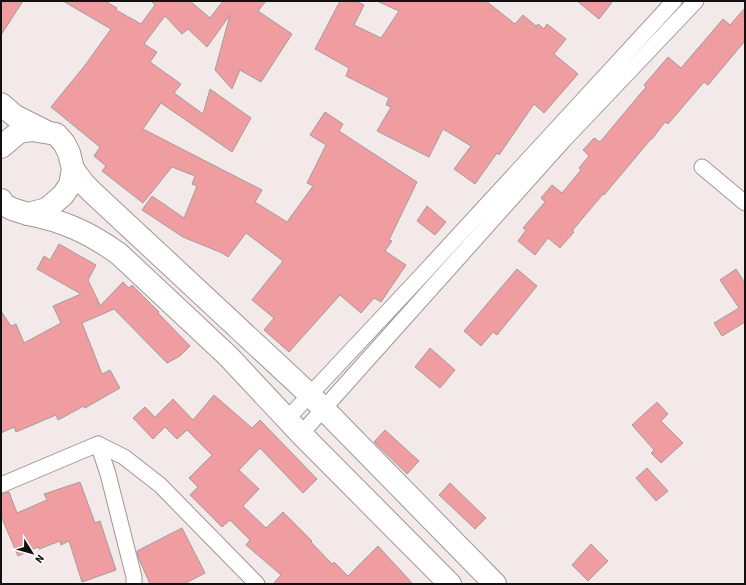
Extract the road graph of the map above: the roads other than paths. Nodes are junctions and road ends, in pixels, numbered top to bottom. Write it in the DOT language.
graph roads {
  1 [pos="674,1"];
  2 [pos="696,1"];
  3 [pos="1,104"];
  4 [pos="46,131"];
  5 [pos="1,147"];
  6 [pos="702,167"];
  7 [pos="73,169"];
  8 [pos="1,200"];
  9 [pos="745,203"];
  10 [pos="28,214"];
  11 [pos="316,402"];
  12 [pos="294,426"];
  13 [pos="98,444"];
  14 [pos="1,485"];
  15 [pos="134,584"];
  16 [pos="257,584"];
  17 [pos="450,584"];
  18 [pos="495,584"];
  1 -- 11 [label="street"];
  2 -- 11 [label="street"];
  3 -- 4 [label="main road"];
  4 -- 5 [label="main road"];
  4 -- 7 [label="main road"];
  6 -- 9 [label="street"];
  7 -- 10 [label="main road"];
  7 -- 11 [label="main road"];
  8 -- 10 [label="main road"];
  10 -- 12 [label="main road"];
  11 -- 12 [label="street"];
  11 -- 12 [label="street"];
  11 -- 18 [label="main road"];
  12 -- 17 [label="main road"];
  13 -- 14 [label="street"];
  13 -- 15 [label="street"];
  13 -- 16 [label="street"];
}
